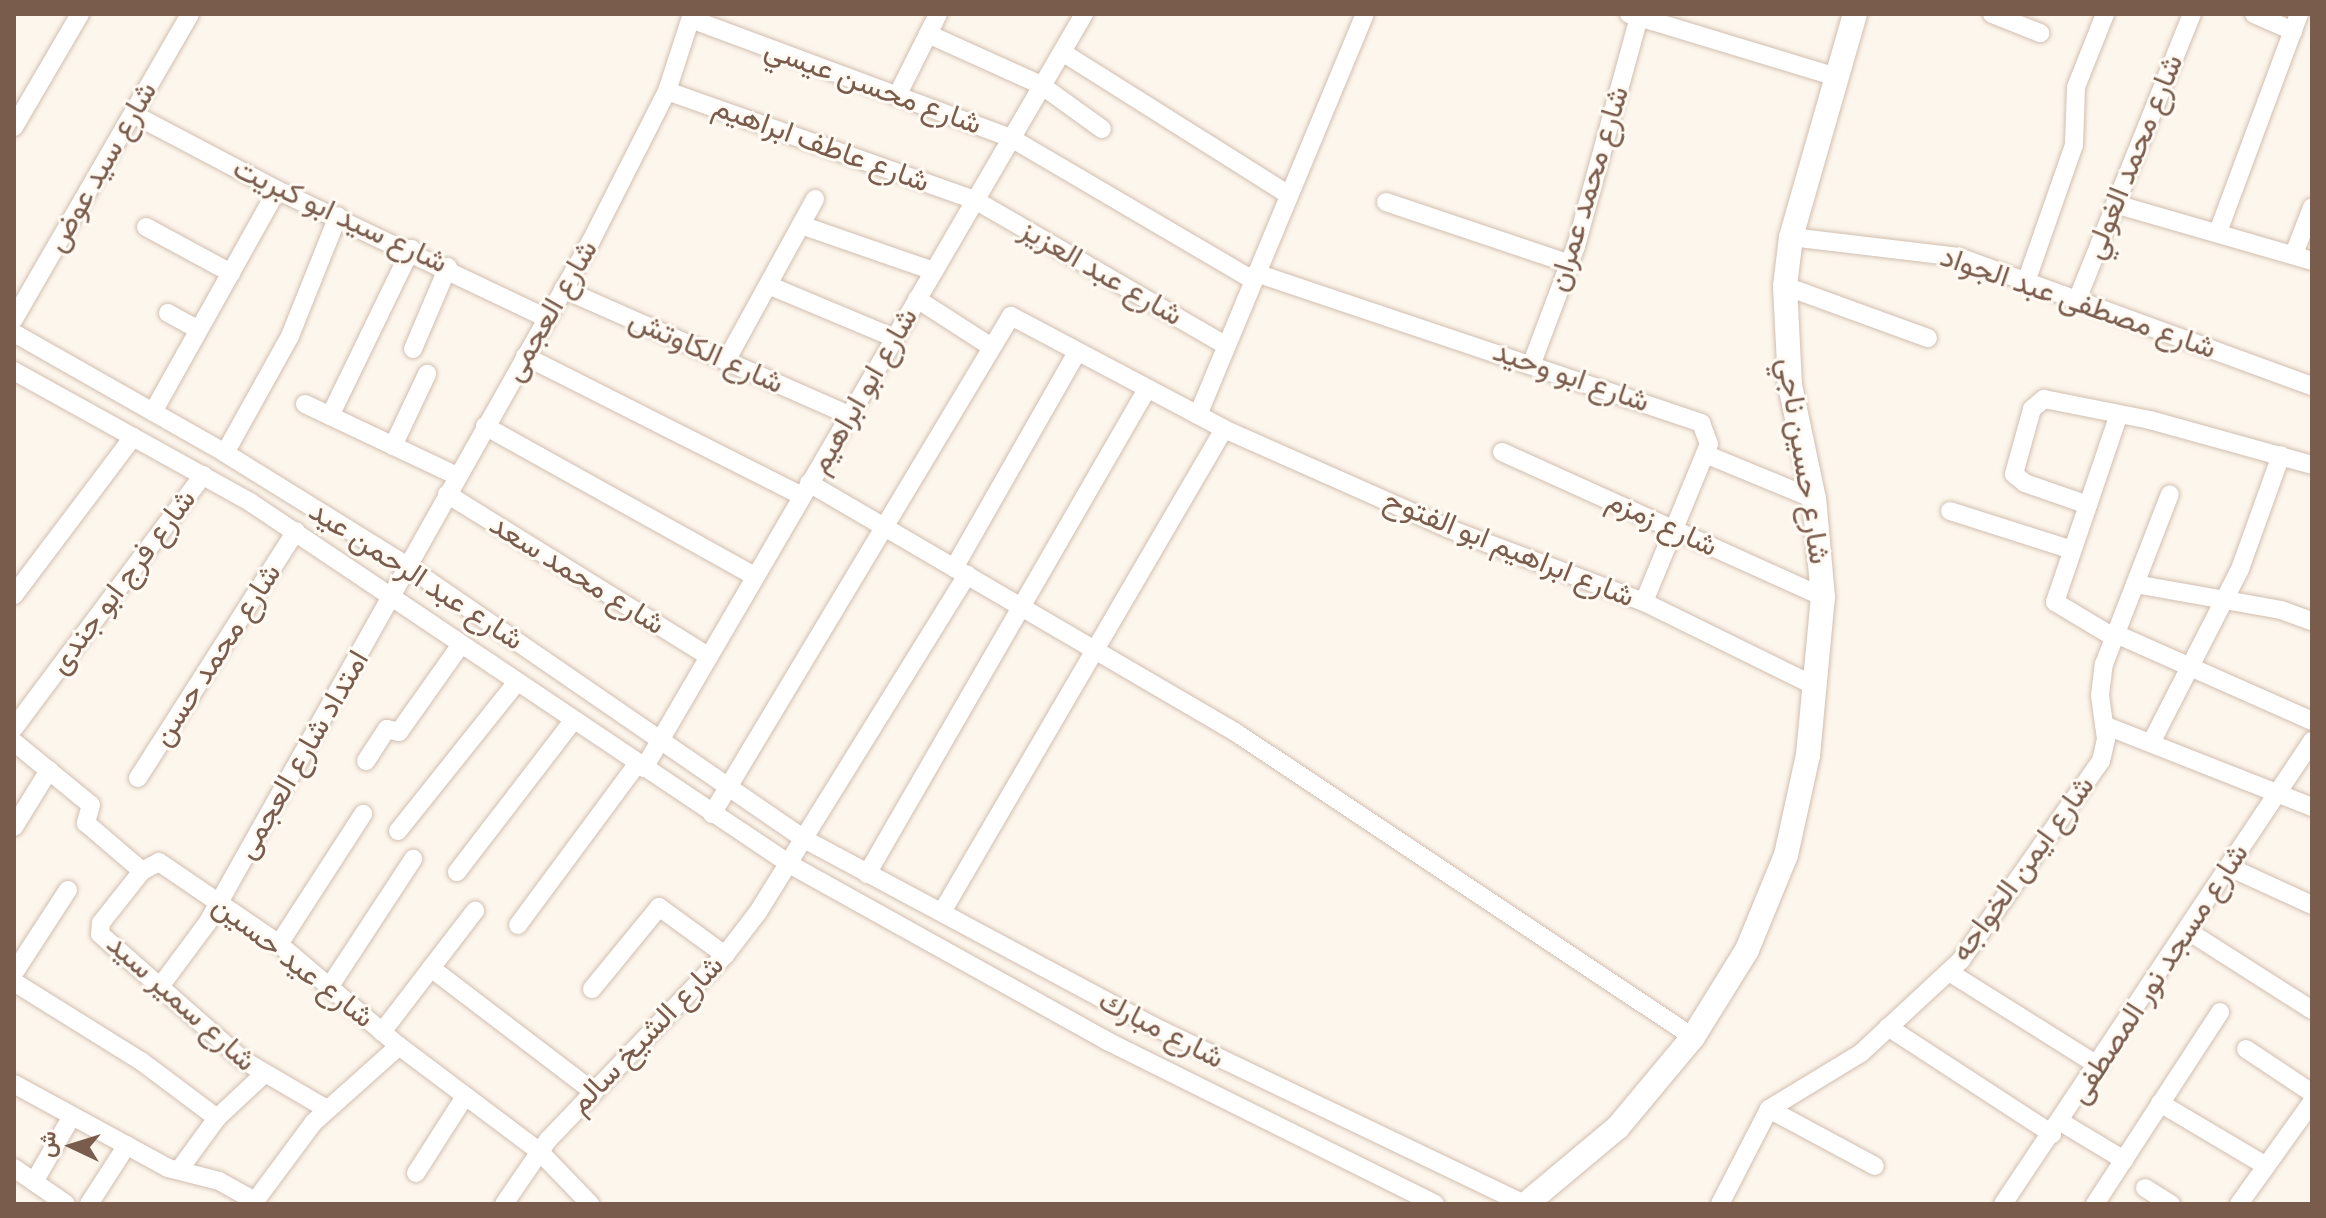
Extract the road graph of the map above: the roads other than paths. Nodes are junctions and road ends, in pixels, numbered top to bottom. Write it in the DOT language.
graph roads {
  1 [pos="80,14"];
  2 [pos="189,14"];
  3 [pos="938,14"];
  4 [pos="1084,14"];
  5 [pos="1365,14"];
  6 [pos="1855,14"];
  7 [pos="1992,14"];
  8 [pos="2105,14"];
  9 [pos="2192,14"];
  10 [pos="2254,14"];
  11 [pos="1636,15"];
  12 [pos="691,16"];
  13 [pos="2296,22"];
  14 [pos="2040,33"];
  15 [pos="928,34"];
  16 [pos="1062,52"];
  17 [pos="1837,77"];
  18 [pos="1041,85"];
  19 [pos="667,91"];
  20 [pos="897,96"];
  21 [pos="133,114"];
  22 [pos="14,127"];
  23 [pos="1102,129"];
  24 [pos="1011,138"];
  25 [pos="277,190"];
  26 [pos="1289,195"];
  27 [pos="815,199"];
  28 [pos="975,200"];
  29 [pos="1386,202"];
  30 [pos="2115,204"];
  31 [pos="2312,207"];
  32 [pos="338,216"];
  33 [pos="801,225"];
  34 [pos="146,227"];
  35 [pos="2218,232"];
  36 [pos="1791,237"];
  37 [pos="411,249"];
  38 [pos="2303,257"];
  39 [pos="1570,264"];
  40 [pos="448,267"];
  41 [pos="934,271"];
  42 [pos="231,273"];
  43 [pos="1254,277"];
  44 [pos="2026,282"];
  45 [pos="768,285"];
  46 [pos="1785,286"];
  47 [pos="563,289"];
  48 [pos="917,299"];
  49 [pos="2077,300"];
  50 [pos="168,313"];
  51 [pos="546,318"];
  52 [pos="199,330"];
  53 [pos="14,331"];
  54 [pos="895,338"];
  55 [pos="1928,338"];
  56 [pos="990,346"];
  57 [pos="1227,346"];
  58 [pos="413,349"];
  59 [pos="1077,352"];
  60 [pos="525,356"];
  61 [pos="726,361"];
  62 [pos="1532,363"];
  63 [pos="14,371"];
  64 [pos="427,374"];
  65 [pos="2312,386"];
  66 [pos="1147,389"];
  67 [pos="305,404"];
  68 [pos="153,412"];
  69 [pos="849,415"];
  70 [pos="1198,415"];
  71 [pos="330,416"];
  72 [pos="2118,417"];
  73 [pos="485,426"];
  74 [pos="1224,429"];
  75 [pos="133,437"];
  76 [pos="393,446"];
  77 [pos="1502,452"];
  78 [pos="225,453"];
  79 [pos="1705,454"];
  80 [pos="2281,455"];
  81 [pos="2312,465"];
  82 [pos="203,475"];
  83 [pos="457,476"];
  84 [pos="806,490"];
  85 [pos="447,494"];
  86 [pos="2170,494"];
  87 [pos="1814,499"];
  88 [pos="2088,505"];
  89 [pos="1950,511"];
  90 [pos="882,526"];
  91 [pos="1674,530"];
  92 [pos="296,531"];
  93 [pos="2072,550"];
  94 [pos="407,566"];
  95 [pos="961,572"];
  96 [pos="755,576"];
  97 [pos="2135,584"];
  98 [pos="14,595"];
  99 [pos="1823,597"];
  100 [pos="2226,600"];
  101 [pos="393,601"];
  102 [pos="1644,602"];
  103 [pos="1024,609"];
  104 [pos="2312,621"];
  105 [pos="2116,636"];
  106 [pos="460,646"];
  107 [pos="1097,652"];
  108 [pos="708,656"];
  109 [pos="2190,667"];
  110 [pos="516,683"];
  111 [pos="1817,687"];
  112 [pos="573,721"];
  113 [pos="2312,721"];
  114 [pos="2104,725"];
  115 [pos="14,728"];
  116 [pos="2312,741"];
  117 [pos="14,742"];
  118 [pos="659,742"];
  119 [pos="2151,743"];
  120 [pos="366,761"];
  121 [pos="640,766"];
  122 [pos="49,770"];
  123 [pos="138,778"];
  124 [pos="728,790"];
  125 [pos="2279,793"];
  126 [pos="2312,807"];
  127 [pos="363,814"];
  128 [pos="712,814"];
  129 [pos="14,827"];
  130 [pos="398,831"];
  131 [pos="806,840"];
  132 [pos="413,859"];
  133 [pos="791,865"];
  134 [pos="2229,867"];
  135 [pos="142,871"];
  136 [pos="457,872"];
  137 [pos="867,874"];
  138 [pos="68,890"];
  139 [pos="219,901"];
  140 [pos="2312,905"];
  141 [pos="475,911"];
  142 [pos="942,912"];
  143 [pos="518,925"];
  144 [pos="2188,931"];
  145 [pos="279,944"];
  146 [pos="725,955"];
  147 [pos="431,968"];
  148 [pos="1949,972"];
  149 [pos="14,973"];
  150 [pos="14,982"];
  151 [pos="330,986"];
  152 [pos="159,988"];
  153 [pos="592,989"];
  154 [pos="2312,1010"];
  155 [pos="2220,1012"];
  156 [pos="1153,1026"];
  157 [pos="1888,1027"];
  158 [pos="382,1032"];
  159 [pos="1693,1037"];
  160 [pos="399,1046"];
  161 [pos="2246,1049"];
  162 [pos="1137,1057"];
  163 [pos="2099,1066"];
  164 [pos="263,1075"];
  165 [pos="14,1084"];
  166 [pos="594,1092"];
  167 [pos="2312,1093"];
  168 [pos="464,1098"];
  169 [pos="2312,1102"];
  170 [pos="2160,1103"];
  171 [pos="327,1109"];
  172 [pos="1769,1109"];
  173 [pos="72,1116"];
  174 [pos="217,1118"];
  175 [pos="2056,1128"];
  176 [pos="127,1145"];
  177 [pos="539,1151"];
  178 [pos="2124,1160"];
  179 [pos="1875,1166"];
  180 [pos="2266,1166"];
  181 [pos="14,1168"];
  182 [pos="179,1170"];
  183 [pos="416,1173"];
  184 [pos="2145,1188"];
  185 [pos="41,1192"];
  186 [pos="261,1201"];
  187 [pos="66,1204"];
  188 [pos="89,1204"];
  189 [pos="504,1204"];
  190 [pos="590,1204"];
  191 [pos="1435,1204"];
  192 [pos="1525,1204"];
  193 [pos="1720,1204"];
  194 [pos="2003,1204"];
  195 [pos="2095,1204"];
  196 [pos="2171,1204"];
  197 [pos="2239,1204"];
  1 -- 22 [label="street"];
  2 -- 21 [label="street, شارع سيد عوض"];
  3 -- 15 [label="street"];
  4 -- 16 [label="street, شارع ابو ابراهيم"];
  5 -- 26 [label="street"];
  6 -- 17 [label="street, شارع حسين ناجي"];
  7 -- 14 [label="street"];
  8 -- 44 [label="street"];
  9 -- 30 [label="street, شارع محمد الغولي"];
  10 -- 13 [label="street"];
  11 -- 17 [label="street"];
  11 -- 39 [label="street, شارع محمد عمران"];
  12 -- 19 [label="street, شارع العجمى"];
  12 -- 20 [label="street, شارع محسن عيسي"];
  13 -- 35 [label="street"];
  15 -- 18 [label="street"];
  15 -- 20 [label="street"];
  16 -- 18 [label="street, شارع ابو ابراهيم"];
  16 -- 26 [label="street"];
  17 -- 36 [label="street, شارع حسين ناجي"];
  18 -- 23 [label="street"];
  18 -- 24 [label="street, شارع ابو ابراهيم"];
  19 -- 28 [label="street, شارع عاطف ابراهيم"];
  19 -- 47 [label="street, شارع العجمى"];
  20 -- 24 [label="street, شارع محسن عيسي"];
  21 -- 25 [label="street, شارع سيد ابو كبريت"];
  21 -- 53 [label="street, شارع سيد عوض"];
  24 -- 28 [label="street, شارع ابو ابراهيم"];
  24 -- 43 [label="street, شارع محسن عيسي"];
  25 -- 32 [label="street, شارع سيد ابو كبريت"];
  25 -- 42 [label="street"];
  26 -- 43 [label="street"];
  27 -- 33 [label="street"];
  28 -- 41 [label="street, شارع ابو ابراهيم"];
  28 -- 57 [label="street, شارع عبد العزيز"];
  29 -- 39 [label="street"];
  30 -- 35 [label="street"];
  30 -- 49 [label="street, شارع محمد الغولي"];
  31 -- 38 [label="street"];
  32 -- 37 [label="street, شارع سيد ابو كبريت"];
  32 -- 78 [label="street"];
  33 -- 41 [label="street"];
  33 -- 45 [label="street"];
  34 -- 42 [label="street"];
  35 -- 38 [label="street"];
  36 -- 44 [label="street, شارع مصطفى عبد الجواد"];
  36 -- 46 [label="street, شارع حسين ناجي"];
  37 -- 40 [label="street, شارع سيد ابو كبريت"];
  37 -- 71 [label="street"];
  39 -- 62 [label="street, شارع محمد عمران"];
  40 -- 51 [label="street, شارع سيد ابو كبريت"];
  40 -- 58 [label="street"];
  41 -- 48 [label="street, شارع ابو ابراهيم"];
  42 -- 52 [label="street"];
  43 -- 57 [label="street"];
  43 -- 62 [label="street, شارع ابو وحيد"];
  44 -- 49 [label="street, شارع مصطفى عبد الجواد"];
  45 -- 54 [label="street"];
  45 -- 61 [label="street"];
  46 -- 55 [label="street"];
  46 -- 87 [label="street, شارع حسين ناجي"];
  47 -- 51 [label="street, شارع العجمى"];
  47 -- 61 [label="street, شارع الكاوتش"];
  48 -- 54 [label="street, شارع ابو ابراهيم"];
  48 -- 56 [label="street"];
  49 -- 65 [label="street, شارع مصطفى عبد الجواد"];
  50 -- 52 [label="street"];
  51 -- 60 [label="street, شارع العجمى"];
  52 -- 68 [label="street"];
  53 -- 68 [label="street, شارع عبد الرحمن عيد"];
  54 -- 69 [label="street, شارع ابو ابراهيم"];
  56 -- 59 [label="street, شارع ابراهيم ابو الفتوح"];
  56 -- 90 [label="street"];
  57 -- 70 [label="street"];
  59 -- 66 [label="street, شارع ابراهيم ابو الفتوح"];
  59 -- 95 [label="street, شارع الشيخ سالم"];
  60 -- 73 [label="street, شارع العجمى"];
  60 -- 84 [label="street"];
  61 -- 69 [label="street, شارع الكاوتش"];
  62 -- 79 [label="street, شارع ابو وحيد"];
  63 -- 75 [label="street, شارع عبد الرحمن عيد"];
  64 -- 76 [label="street"];
  66 -- 70 [label="street, شارع ابراهيم ابو الفتوح"];
  66 -- 103 [label="street"];
  67 -- 71 [label="street"];
  68 -- 78 [label="street, شارع عبد الرحمن عيد"];
  69 -- 84 [label="street, شارع ابو ابراهيم"];
  70 -- 74 [label="street, شارع ابراهيم ابو الفتوح"];
  71 -- 76 [label="street"];
  72 -- 80 [label="street"];
  72 -- 88 [label="street"];
  72 -- 88 [label="street"];
  73 -- 83 [label="street, شارع العجمى"];
  73 -- 96 [label="street"];
  74 -- 102 [label="street, شارع ابراهيم ابو الفتوح"];
  74 -- 107 [label="street"];
  75 -- 82 [label="street, شارع عبد الرحمن عيد"];
  75 -- 98 [label="street"];
  76 -- 83 [label="street"];
  77 -- 91 [label="street, شارع زمزم"];
  78 -- 94 [label="street, شارع عبد الرحمن عيد"];
  79 -- 87 [label="street"];
  79 -- 91 [label="street"];
  80 -- 81 [label="street"];
  80 -- 100 [label="street"];
  82 -- 92 [label="street, شارع عبد الرحمن عيد"];
  82 -- 115 [label="street, شارع فرج ابو جندى"];
  83 -- 85 [label="street, شارع العجمى"];
  84 -- 90 [label="street"];
  84 -- 96 [label="street, شارع ابو ابراهيم"];
  85 -- 94 [label="street, شارع العجمى"];
  85 -- 108 [label="street, شارع محمد سعد"];
  86 -- 97 [label="street, شارع ايمن الخواجه"];
  87 -- 99 [label="street, شارع حسين ناجي"];
  88 -- 93 [label="street"];
  89 -- 93 [label="street"];
  90 -- 95 [label="street"];
  90 -- 124 [label="street"];
  91 -- 99 [label="street, شارع زمزم"];
  91 -- 102 [label="street"];
  92 -- 101 [label="street, شارع عبد الرحمن عيد"];
  92 -- 123 [label="street, شارع محمد حسن"];
  93 -- 105 [label="street"];
  94 -- 101 [label="street, شارع العجمى"];
  94 -- 118 [label="street, شارع عبد الرحمن عيد"];
  95 -- 103 [label="street"];
  95 -- 131 [label="street, شارع الشيخ سالم"];
  96 -- 108 [label="street, شارع ابو ابراهيم"];
  97 -- 100 [label="street"];
  97 -- 105 [label="street, شارع ايمن الخواجه"];
  99 -- 111 [label="street, شارع حسين ناجي"];
  100 -- 104 [label="street"];
  100 -- 109 [label="street"];
  101 -- 106 [label="street, شارع عبد الرحمن عيد"];
  101 -- 139 [label="street, امتداد شارع العجمى"];
  102 -- 111 [label="street, شارع ابراهيم ابو الفتوح"];
  103 -- 107 [label="street"];
  103 -- 137 [label="street"];
  105 -- 109 [label="street"];
  105 -- 114 [label="street, شارع ايمن الخواجه"];
  106 -- 110 [label="street, شارع عبد الرحمن عيد"];
  106 -- 120 [label="street"];
  107 -- 142 [label="street"];
  107 -- 159 [label="street"];
  108 -- 118 [label="street, شارع ابو ابراهيم"];
  109 -- 113 [label="street"];
  109 -- 119 [label="street"];
  110 -- 112 [label="street, شارع عبد الرحمن عيد"];
  110 -- 130 [label="street"];
  111 -- 159 [label="street, شارع حسين ناجي"];
  112 -- 121 [label="street, شارع عبد الرحمن عيد"];
  112 -- 136 [label="street"];
  114 -- 119 [label="street"];
  114 -- 148 [label="street, شارع ايمن الخواجه"];
  116 -- 125 [label="street, شارع مسجد نور المصطفى"];
  117 -- 122 [label="street"];
  118 -- 121 [label="street, شارع ابو ابراهيم"];
  118 -- 124 [label="street, شارع عبد الرحمن عيد"];
  119 -- 125 [label="street"];
  121 -- 128 [label="street, شارع عبد الرحمن عيد"];
  121 -- 143 [label="street, شارع ابو ابراهيم"];
  122 -- 129 [label="street"];
  122 -- 135 [label="street"];
  124 -- 128 [label="street"];
  124 -- 131 [label="street, شارع عبد الرحمن عيد"];
  125 -- 126 [label="street"];
  125 -- 134 [label="street, شارع مسجد نور المصطفى"];
  127 -- 145 [label="street"];
  128 -- 133 [label="street, شارع عبد الرحمن عيد"];
  131 -- 133 [label="street, شارع الشيخ سالم"];
  131 -- 137 [label="street, شارع مبارك"];
  132 -- 151 [label="street"];
  133 -- 146 [label="street, شارع الشيخ سالم"];
  133 -- 162 [label="street, شارع مبارك"];
  134 -- 140 [label="street"];
  134 -- 144 [label="street, شارع مسجد نور المصطفى"];
  135 -- 139 [label="street, شارع عيد حسين"];
  135 -- 152 [label="street, شارع سمير سيد"];
  137 -- 142 [label="street, شارع مبارك"];
  138 -- 149 [label="street"];
  139 -- 145 [label="street, شارع عيد حسين"];
  139 -- 152 [label="street, امتداد شارع العجمى"];
  141 -- 147 [label="street"];
  142 -- 156 [label="street, شارع مبارك"];
  144 -- 154 [label="street"];
  144 -- 163 [label="street, شارع مسجد نور المصطفى"];
  145 -- 151 [label="street, شارع عيد حسين"];
  146 -- 153 [label="street"];
  146 -- 166 [label="street, شارع الشيخ سالم"];
  147 -- 158 [label="street"];
  147 -- 166 [label="street"];
  148 -- 157 [label="street, شارع ايمن الخواجه"];
  148 -- 163 [label="street"];
  150 -- 174 [label="street"];
  151 -- 158 [label="street, شارع عيد حسين"];
  152 -- 164 [label="street, شارع سمير سيد"];
  155 -- 170 [label="street"];
  156 -- 162 [label="street"];
  156 -- 192 [label="street, شارع مبارك"];
  157 -- 172 [label="street, شارع ايمن الخواجه"];
  157 -- 175 [label="street"];
  158 -- 160 [label="street, شارع عيد حسين"];
  159 -- 192 [label="street, شارع حسين ناجي"];
  160 -- 168 [label="street, شارع عيد حسين"];
  160 -- 171 [label="street"];
  161 -- 167 [label="street"];
  162 -- 191 [label="street, شارع مبارك"];
  163 -- 175 [label="street, شارع مسجد نور المصطفى"];
  164 -- 171 [label="street, شارع سمير سيد"];
  164 -- 174 [label="street"];
  165 -- 173 [label="street"];
  166 -- 177 [label="street, شارع الشيخ سالم"];
  168 -- 177 [label="street, شارع عيد حسين"];
  168 -- 183 [label="street"];
  169 -- 180 [label="street"];
  170 -- 178 [label="street"];
  170 -- 180 [label="street"];
  171 -- 186 [label="street"];
  172 -- 179 [label="street"];
  172 -- 193 [label="street"];
  173 -- 176 [label="street"];
  173 -- 185 [label="street"];
  174 -- 182 [label="street"];
  175 -- 178 [label="street"];
  175 -- 194 [label="street, شارع مسجد نور المصطفى"];
  176 -- 182 [label="street"];
  176 -- 188 [label="street"];
  177 -- 189 [label="street, شارع الشيخ سالم"];
  177 -- 190 [label="street, شارع عيد حسين"];
  178 -- 195 [label="street"];
  180 -- 197 [label="street"];
  181 -- 185 [label="street"];
  182 -- 186 [label="street"];
  184 -- 196 [label="street"];
  185 -- 187 [label="street"];
}
